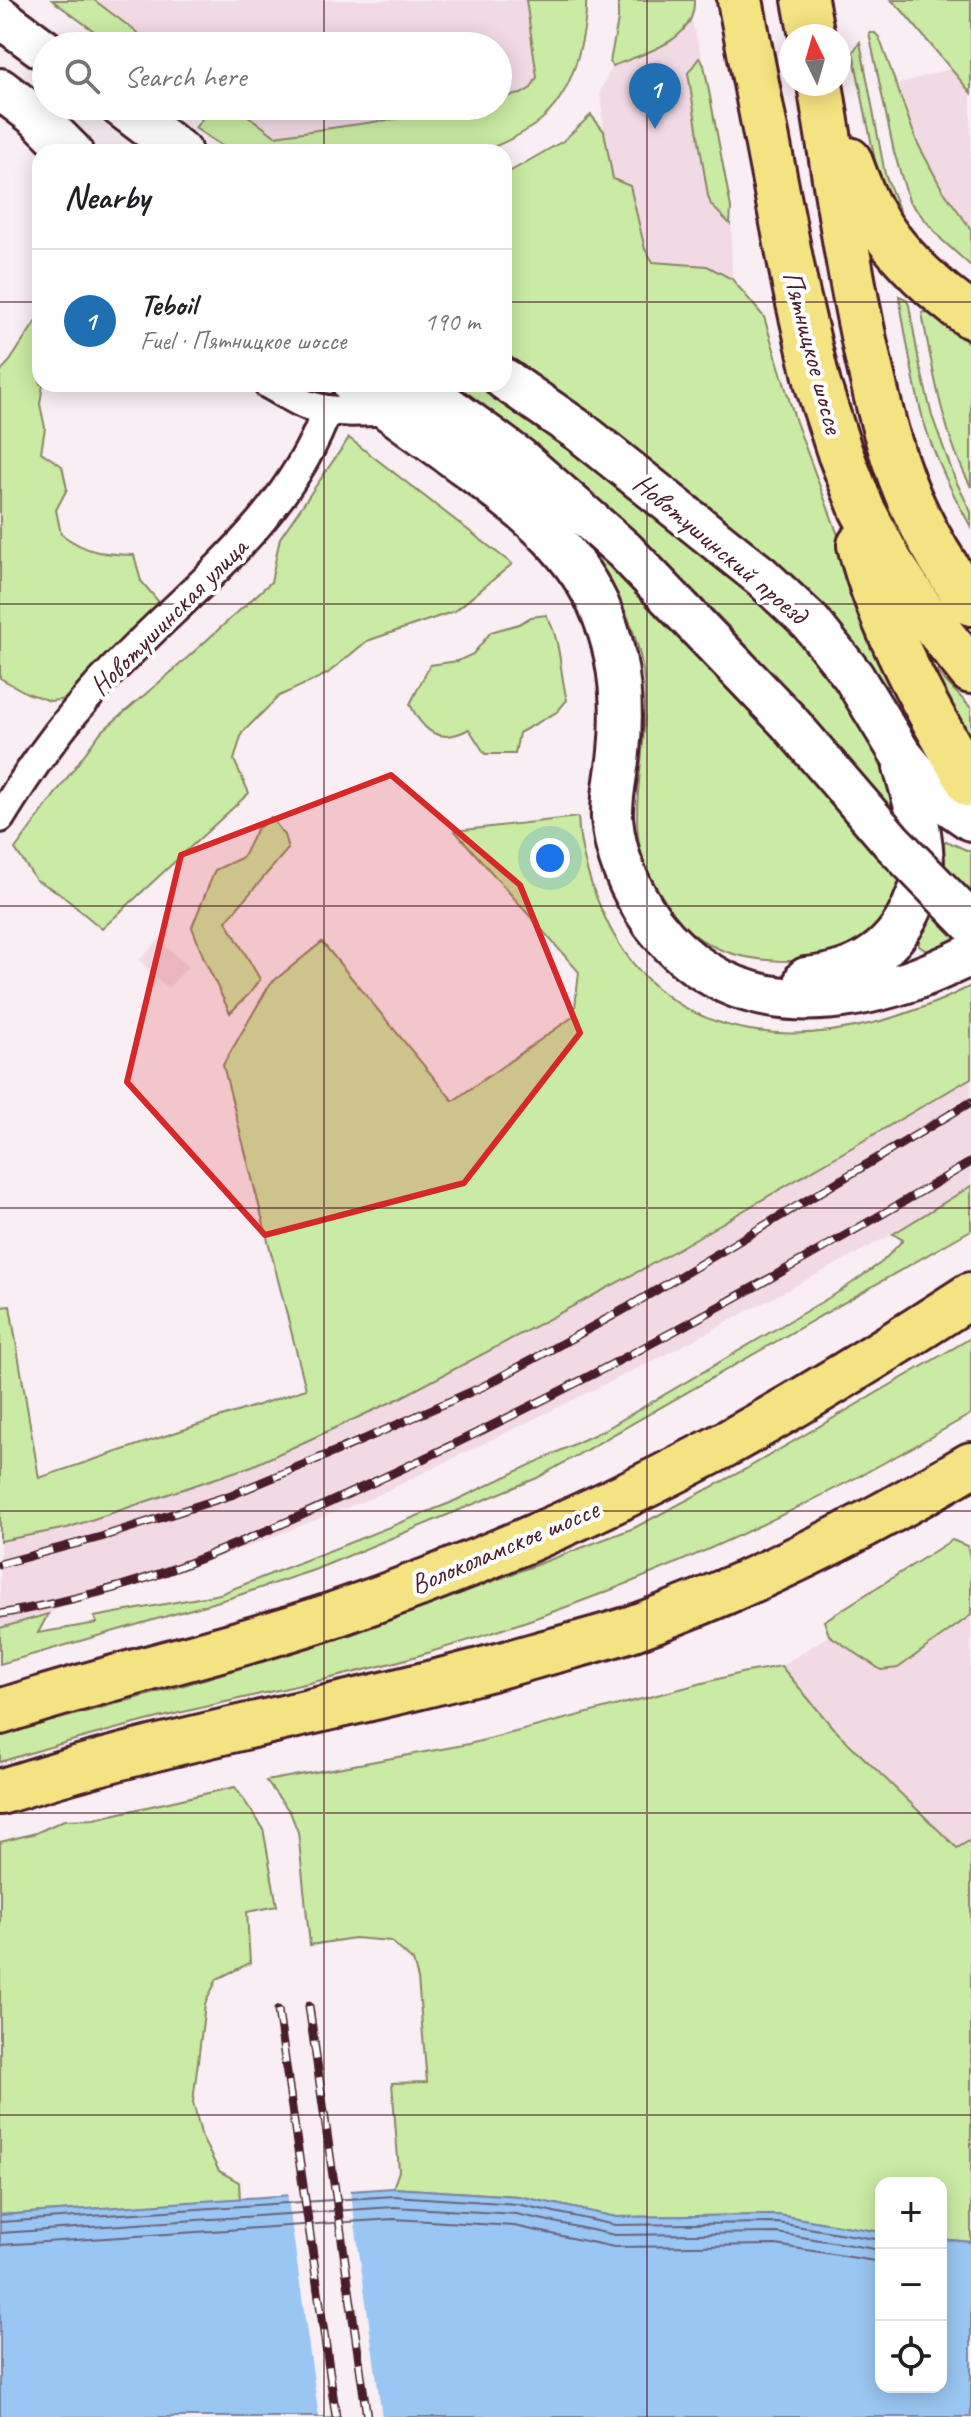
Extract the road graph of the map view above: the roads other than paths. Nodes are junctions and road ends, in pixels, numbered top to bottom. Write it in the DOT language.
graph roads {
  1 [pos="718,0"];
  2 [pos="740,0"];
  3 [pos="805,0"];
  4 [pos="0,17"];
  5 [pos="810,24"];
  6 [pos="32,41"];
  7 [pos="753,75"];
  8 [pos="0,89"];
  9 [pos="822,96"];
  10 [pos="825,96"];
  11 [pos="32,113"];
  12 [pos="39,120"];
  13 [pos="40,120"];
  14 [pos="41,120"];
  15 [pos="139,120"];
  16 [pos="51,144"];
  17 [pos="64,144"];
  18 [pos="76,144"];
  19 [pos="170,144"];
  20 [pos="971,316"];
  21 [pos="512,385"];
  22 [pos="283,392"];
  23 [pos="340,397"];
  24 [pos="403,397"];
  25 [pos="840,453"];
  26 [pos="971,603"];
  27 [pos="971,671"];
  28 [pos="900,753"];
  29 [pos="963,772"];
  30 [pos="0,818"];
  31 [pos="971,820"];
  32 [pos="971,923"];
  33 [pos="971,955"];
  34 [pos="692,963"];
  35 [pos="971,1295"];
  36 [pos="971,1318"];
  37 [pos="911,1334"];
  38 [pos="968,1466"];
  39 [pos="0,1712"];
  40 [pos="0,1792"];
  1 -- 7 [label="street"];
  2 -- 7 [label="main road, Пятницкое шоссе"];
  3 -- 5 [label="main road"];
  4 -- 6 [label="main road"];
  7 -- 25 [label="main road, Пятницкое шоссе"];
  8 -- 11 [label="main road"];
  9 -- 26 [label="main road, Пятницкое шоссе"];
  10 -- 20 [label="main road"];
  12 -- 16 [label="street"];
  13 -- 17 [label="main road"];
  14 -- 18 [label="main road"];
  15 -- 19 [label="main road"];
  21 -- 28 [label="main road, Новотушинский проезд"];
  22 -- 23 [label="street"];
  23 -- 24 [label="main road"];
  23 -- 30 [label="street, Новотушинская улица"];
  24 -- 32 [label="main road, bridge"];
  24 -- 34 [label="main road"];
  25 -- 27 [label="main road, Пятницкое шоссе"];
  25 -- 29 [label="main road"];
  28 -- 31 [label="main road"];
  28 -- 34 [label="main road"];
  33 -- 34 [label="main road"];
  35 -- 37 [label="main road, Волоколамское шоссе"];
  36 -- 37 [label="main road"];
  37 -- 39 [label="main road, Волоколамское шоссе"];
  38 -- 40 [label="main road"];
}
